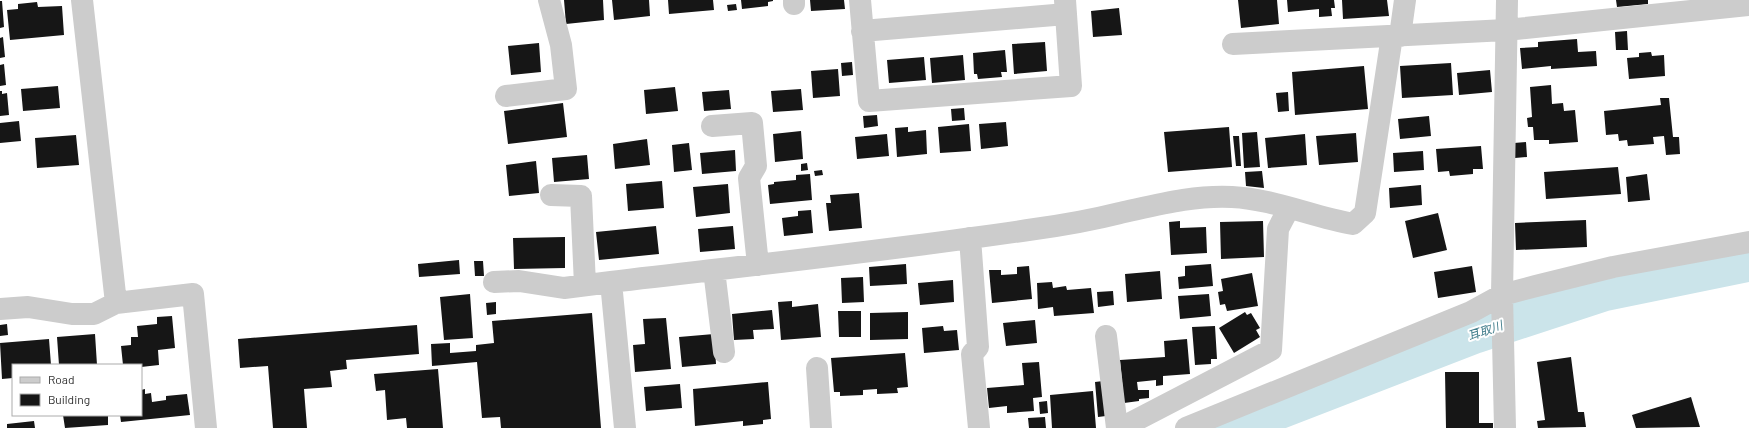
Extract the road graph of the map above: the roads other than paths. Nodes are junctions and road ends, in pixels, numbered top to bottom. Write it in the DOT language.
graph roads {
  1 [pos="82,0"];
  2 [pos="549,0"];
  3 [pos="860,0"];
  4 [pos="1405,0"];
  5 [pos="1507,0"];
  6 [pos="1749,5"];
  7 [pos="1065,7"];
  8 [pos="862,30"];
  9 [pos="1506,30"];
  10 [pos="1396,36"];
  11 [pos="1233,44"];
  12 [pos="506,96"];
  13 [pos="712,126"];
  14 [pos="551,195"];
  15 [pos="1289,208"];
  16 [pos="970,238"];
  17 [pos="1749,242"];
  18 [pos="758,265"];
  19 [pos="714,270"];
  20 [pos="494,282"];
  21 [pos="611,282"];
  22 [pos="586,286"];
  23 [pos="1502,297"];
  24 [pos="116,302"];
  25 [pos="0,309"];
  26 [pos="1106,336"];
  27 [pos="724,352"];
  28 [pos="817,368"];
  29 [pos="206,428"];
  30 [pos="625,428"];
  31 [pos="821,428"];
  32 [pos="979,428"];
  33 [pos="1117,428"];
  34 [pos="1121,428"];
  35 [pos="1186,428"];
  36 [pos="1505,428"];
  1 -- 24 [label="street"];
  2 -- 12 [label="street"];
  3 -- 8 [label="street"];
  4 -- 10 [label="street"];
  5 -- 9 [label="street"];
  6 -- 9 [label="street"];
  7 -- 8 [label="street"];
  7 -- 8 [label="street"];
  9 -- 10 [label="street"];
  9 -- 23 [label="street"];
  10 -- 11 [label="street"];
  10 -- 15 [label="street"];
  13 -- 18 [label="street"];
  14 -- 22 [label="street"];
  15 -- 16 [label="street"];
  15 -- 34 [label="street"];
  16 -- 18 [label="street"];
  16 -- 32 [label="street"];
  17 -- 23 [label="street"];
  18 -- 19 [label="street"];
  19 -- 21 [label="street"];
  19 -- 27 [label="street"];
  20 -- 22 [label="street"];
  21 -- 22 [label="street"];
  21 -- 30 [label="street"];
  23 -- 35 [label="street"];
  23 -- 36 [label="street"];
  24 -- 25 [label="street"];
  24 -- 29 [label="street"];
  26 -- 33 [label="street"];
  28 -- 31 [label="street"];
}
